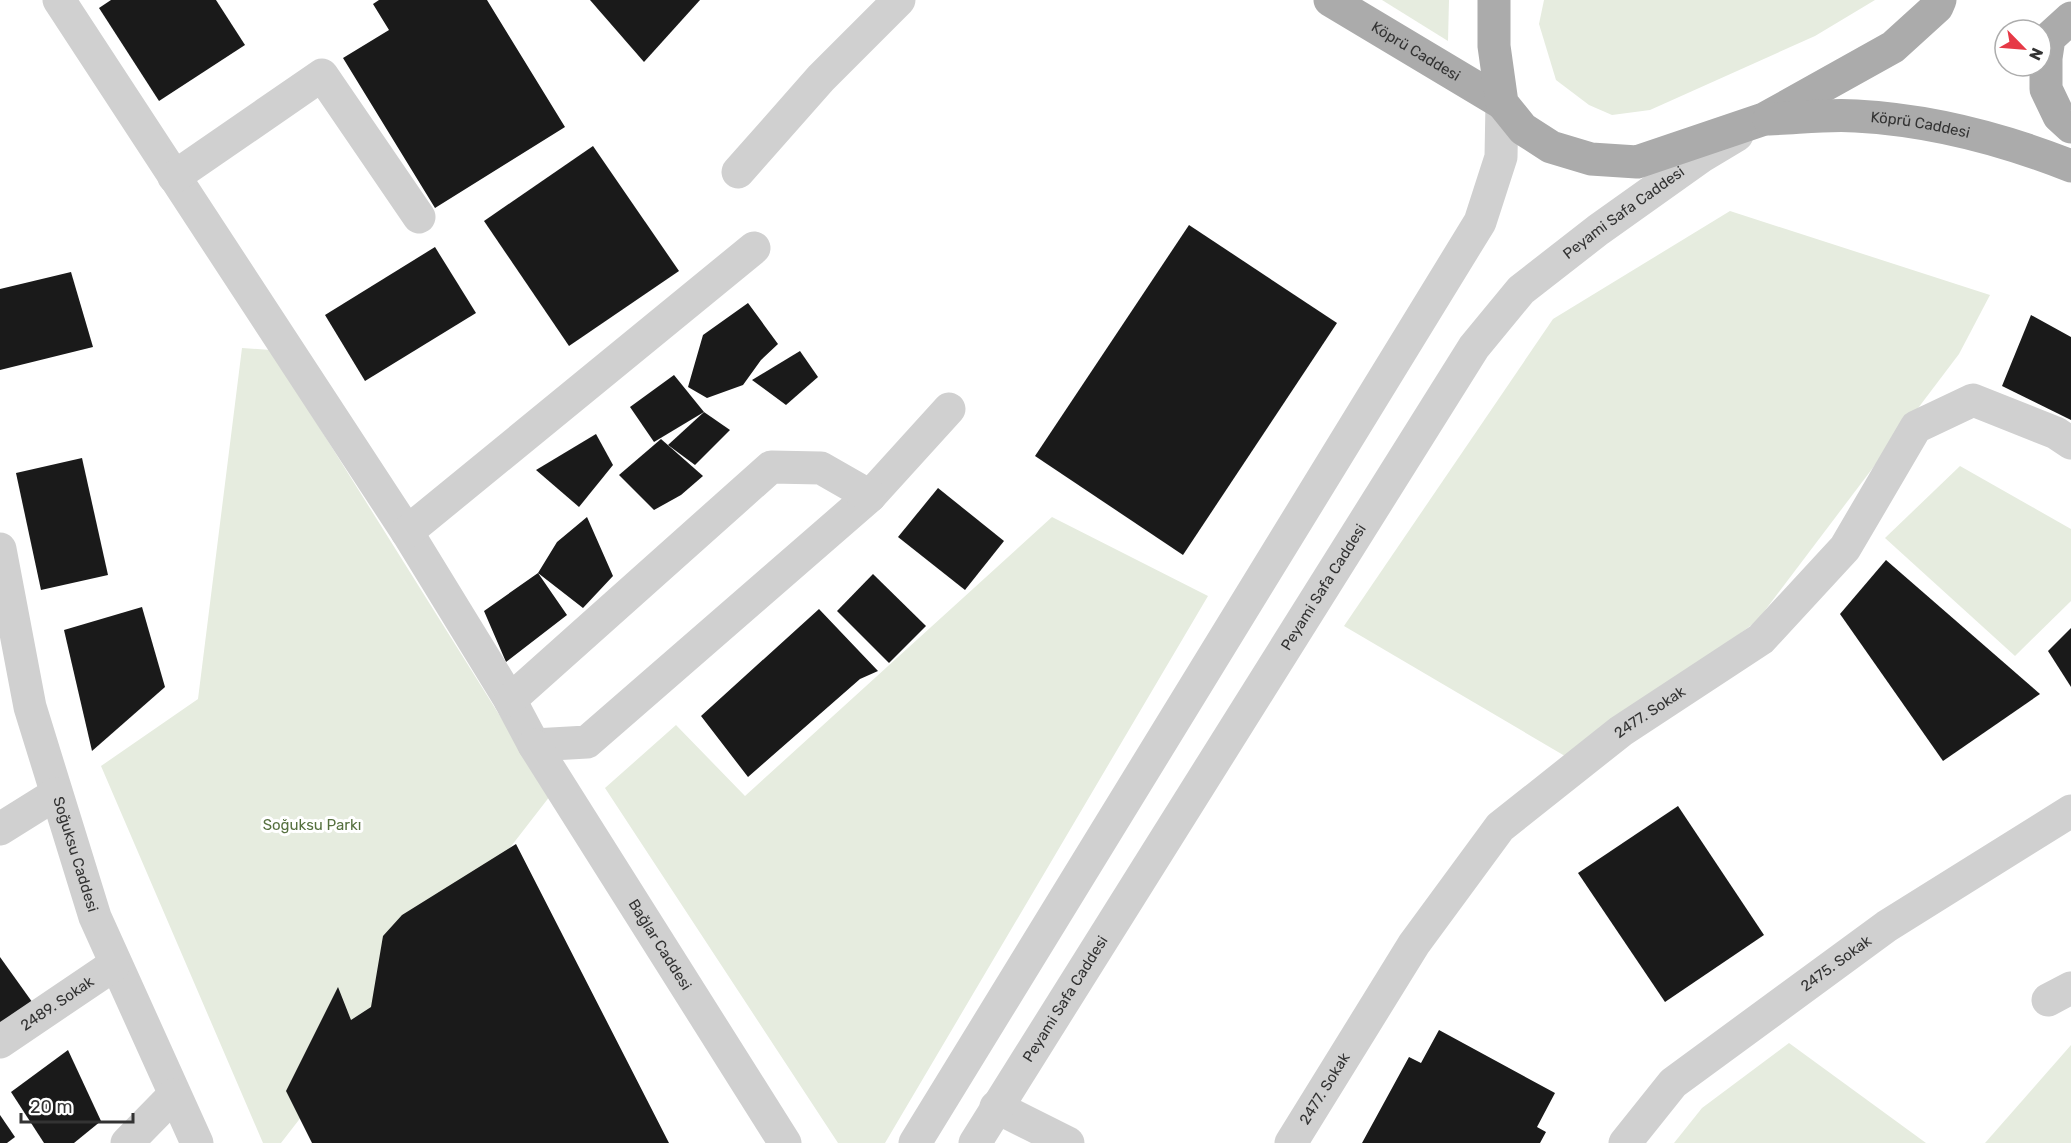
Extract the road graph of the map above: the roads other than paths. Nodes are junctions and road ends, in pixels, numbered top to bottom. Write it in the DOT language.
graph roads {
  1 [pos="59,0"];
  2 [pos="899,0"];
  3 [pos="1330,0"];
  4 [pos="1494,0"];
  5 [pos="1940,0"];
  6 [pos="2071,18"];
  7 [pos="1502,103"];
  8 [pos="1764,119"];
  9 [pos="2071,127"];
  10 [pos="2071,166"];
  11 [pos="738,172"];
  12 [pos="174,177"];
  13 [pos="419,217"];
  14 [pos="754,248"];
  15 [pos="949,409"];
  16 [pos="2071,443"];
  17 [pos="870,496"];
  18 [pos="407,532"];
  19 [pos="0,549"];
  20 [pos="7,618"];
  21 [pos="510,700"];
  22 [pos="534,745"];
  23 [pos="56,794"];
  24 [pos="2071,811"];
  25 [pos="0,830"];
  26 [pos="114,965"];
  27 [pos="0,1042"];
  28 [pos="174,1095"];
  29 [pos="996,1107"];
  30 [pos="194,1141"];
  31 [pos="127,1143"];
  32 [pos="785,1143"];
  33 [pos="915,1143"];
  34 [pos="975,1143"];
  35 [pos="1068,1143"];
  36 [pos="1292,1143"];
  37 [pos="1625,1143"];
  1 -- 12 [label="street, Bağlar Caddesi"];
  2 -- 11 [label="street"];
  3 -- 7 [label="main road, Köprü Caddesi"];
  4 -- 7 [label="main road"];
  5 -- 8 [label="main road"];
  6 -- 9 [label="main road"];
  7 -- 8 [label="main road"];
  7 -- 33 [label="street"];
  8 -- 10 [label="main road, Köprü Caddesi"];
  8 -- 29 [label="street, Peyami Safa Caddesi"];
  12 -- 13 [label="street"];
  12 -- 18 [label="street, Bağlar Caddesi"];
  14 -- 18 [label="street"];
  15 -- 17 [label="street"];
  16 -- 36 [label="street, 2477. Sokak"];
  17 -- 21 [label="street"];
  17 -- 22 [label="street"];
  18 -- 21 [label="street, Bağlar Caddesi"];
  19 -- 20 [label="street, Soğuksu Caddesi"];
  20 -- 23 [label="street, Soğuksu Caddesi"];
  21 -- 22 [label="street, Bağlar Caddesi"];
  22 -- 32 [label="street, Bağlar Caddesi"];
  23 -- 25 [label="street"];
  23 -- 26 [label="street, Soğuksu Caddesi"];
  24 -- 37 [label="street, 2475. Sokak"];
  26 -- 27 [label="street, 2489. Sokak"];
  26 -- 28 [label="street, Soğuksu Caddesi"];
  28 -- 30 [label="street, Soğuksu Caddesi"];
  28 -- 31 [label="street"];
  29 -- 34 [label="street, Peyami Safa Caddesi"];
  29 -- 35 [label="street"];
}
